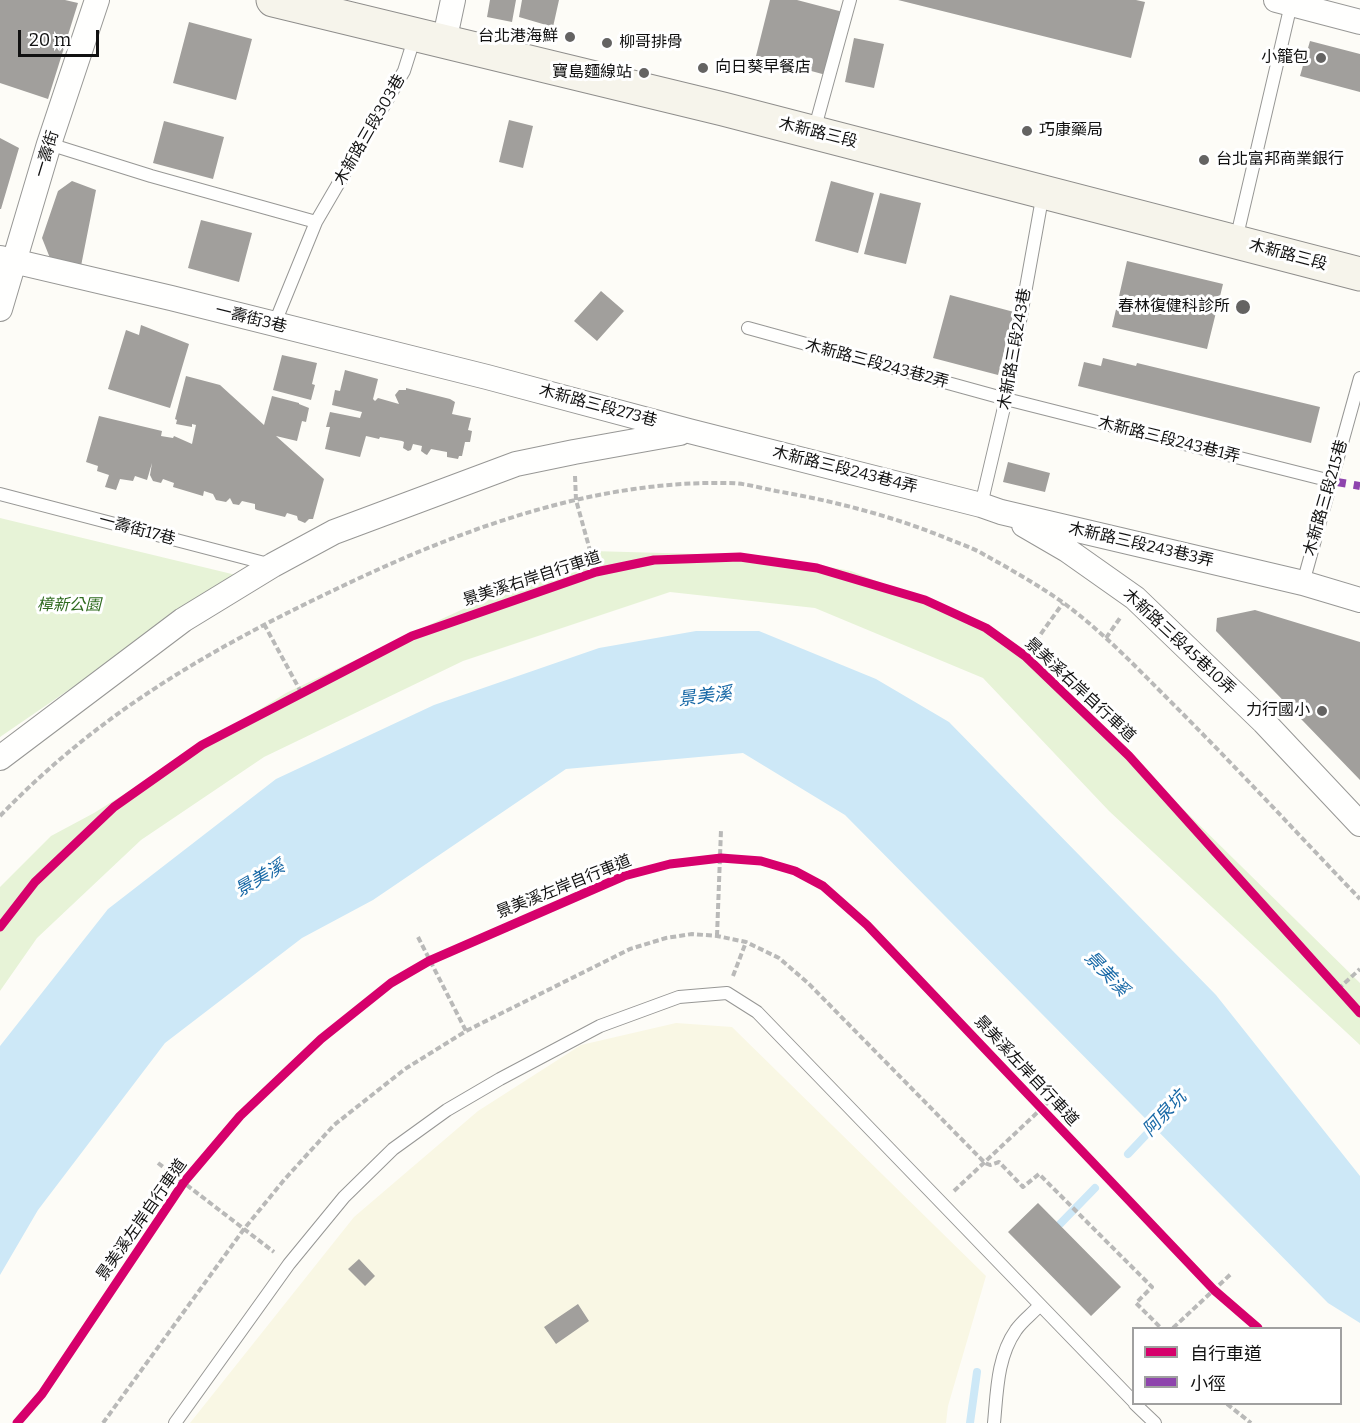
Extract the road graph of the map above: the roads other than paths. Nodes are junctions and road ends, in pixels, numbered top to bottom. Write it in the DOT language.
graph roads {
  1 [pos="97,0"];
  2 [pos="273,0"];
  3 [pos="453,0"];
  4 [pos="850,0"];
  5 [pos="1287,1"];
  6 [pos="1360,22"];
  7 [pos="430,38"];
  8 [pos="814,132"];
  9 [pos="49,144"];
  10 [pos="1043,192"];
  11 [pos="316,222"];
  12 [pos="1236,241"];
  13 [pos="7,260"];
  14 [pos="1360,274"];
  15 [pos="0,309"];
  16 [pos="274,325"];
  17 [pos="748,328"];
  18 [pos="487,377"];
  19 [pos="1360,378"];
  20 [pos="1006,399"];
  21 [pos="699,433"];
  22 [pos="1331,481"];
  23 [pos="0,494"];
  24 [pos="991,509"];
  25 [pos="273,566"];
  26 [pos="1303,583"];
  27 [pos="1360,600"];
  28 [pos="0,758"];
  29 [pos="1360,824"];
  30 [pos="1040,1306"];
  31 [pos="1132,1401"];
  32 [pos="1136,1405"];
  33 [pos="175,1423"];
  34 [pos="994,1423"];
  35 [pos="1155,1423"];
  1 -- 9 [label="street, 一壽街"];
  2 -- 7 [label="main road, 木新路三段"];
  3 -- 7 [label="street"];
  4 -- 8 [label="lane"];
  5 -- 6 [label="street"];
  5 -- 12 [label="lane"];
  7 -- 8 [label="main road, 木新路三段"];
  7 -- 11 [label="lane, 木新路三段303巷"];
  8 -- 10 [label="main road, 木新路三段"];
  9 -- 11 [label="lane"];
  9 -- 13 [label="street, 一壽街"];
  10 -- 12 [label="main road, 木新路三段"];
  10 -- 20 [label="lane, 木新路三段243巷"];
  11 -- 16 [label="lane, 木新路三段303巷"];
  12 -- 14 [label="main road, 木新路三段"];
  13 -- 15 [label="street, 一壽街"];
  13 -- 16 [label="street, 一壽街3巷"];
  16 -- 18 [label="street, 一壽街3巷"];
  17 -- 20 [label="lane, 木新路三段243巷2弄"];
  18 -- 21 [label="street, 木新路三段273巷"];
  19 -- 22 [label="lane, 木新路三段215巷"];
  20 -- 22 [label="lane, 木新路三段243巷1弄"];
  20 -- 24 [label="lane, 木新路三段243巷"];
  21 -- 24 [label="street, 木新路三段243巷4弄"];
  21 -- 25 [label="street"];
  22 -- 26 [label="lane, 木新路三段215巷"];
  23 -- 25 [label="lane, 一壽街17巷"];
  24 -- 26 [label="street, 木新路三段243巷3弄"];
  24 -- 29 [label="street, 木新路三段45巷10弄"];
  25 -- 28 [label="street"];
  26 -- 27 [label="street, 木新路三段243巷3弄"];
  30 -- 31 [label="lane"];
  30 -- 33 [label="lane"];
  30 -- 34 [label="lane"];
  32 -- 35 [label="lane"];
}
